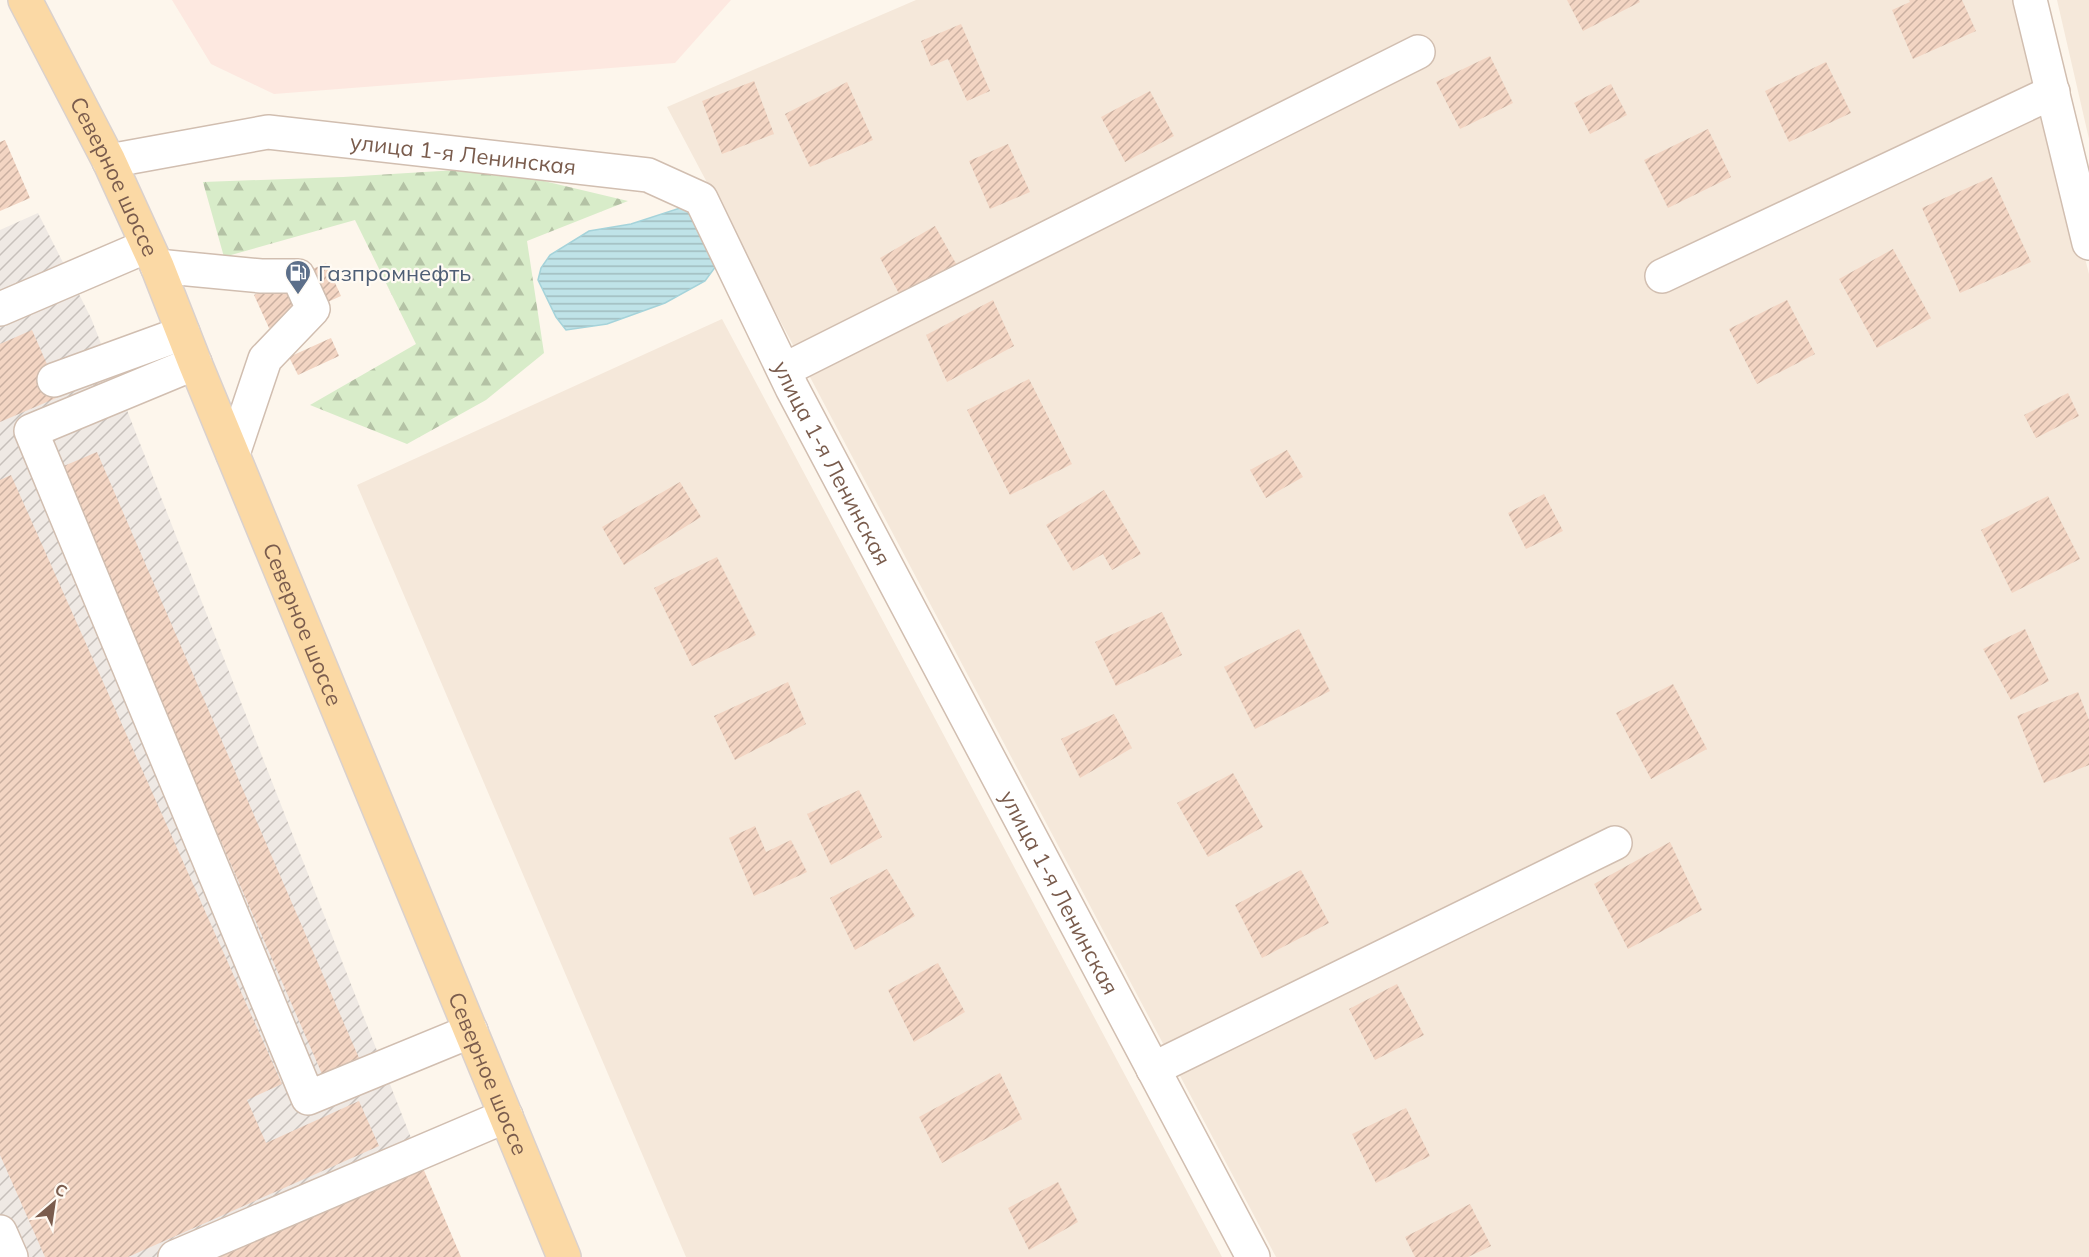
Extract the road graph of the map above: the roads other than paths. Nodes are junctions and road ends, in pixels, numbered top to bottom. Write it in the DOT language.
graph roads {
  1 [pos="25,0"];
  2 [pos="2030,0"];
  3 [pos="1418,52"];
  4 [pos="2053,92"];
  5 [pos="109,161"];
  6 [pos="2089,243"];
  7 [pos="152,256"];
  8 [pos="1662,276"];
  9 [pos="0,309"];
  10 [pos="189,348"];
  11 [pos="784,370"];
  12 [pos="54,380"];
  13 [pos="232,454"];
  14 [pos="1615,843"];
  15 [pos="471,1031"];
  16 [pos="1153,1069"];
  17 [pos="506,1116"];
  18 [pos="0,1232"];
  19 [pos="11,1257"];
  20 [pos="175,1257"];
  21 [pos="564,1257"];
  22 [pos="1252,1257"];
  1 -- 5 [label="main road, Северное шоссе"];
  2 -- 4 [label="street"];
  3 -- 11 [label="street"];
  4 -- 6 [label="street"];
  4 -- 8 [label="street"];
  5 -- 7 [label="main road, Северное шоссе"];
  5 -- 11 [label="street, улица 1-я Ленинская"];
  7 -- 9 [label="street"];
  7 -- 10 [label="main road, Северное шоссе"];
  7 -- 13 [label="street"];
  10 -- 12 [label="street"];
  10 -- 13 [label="main road, Северное шоссе"];
  10 -- 15 [label="street"];
  11 -- 16 [label="street, улица 1-я Ленинская"];
  13 -- 15 [label="main road, Северное шоссе"];
  14 -- 16 [label="street"];
  15 -- 17 [label="main road, Северное шоссе"];
  16 -- 22 [label="street, улица 1-я Ленинская"];
  17 -- 20 [label="street"];
  17 -- 21 [label="main road, Северное шоссе"];
  18 -- 19 [label="street"];
}
